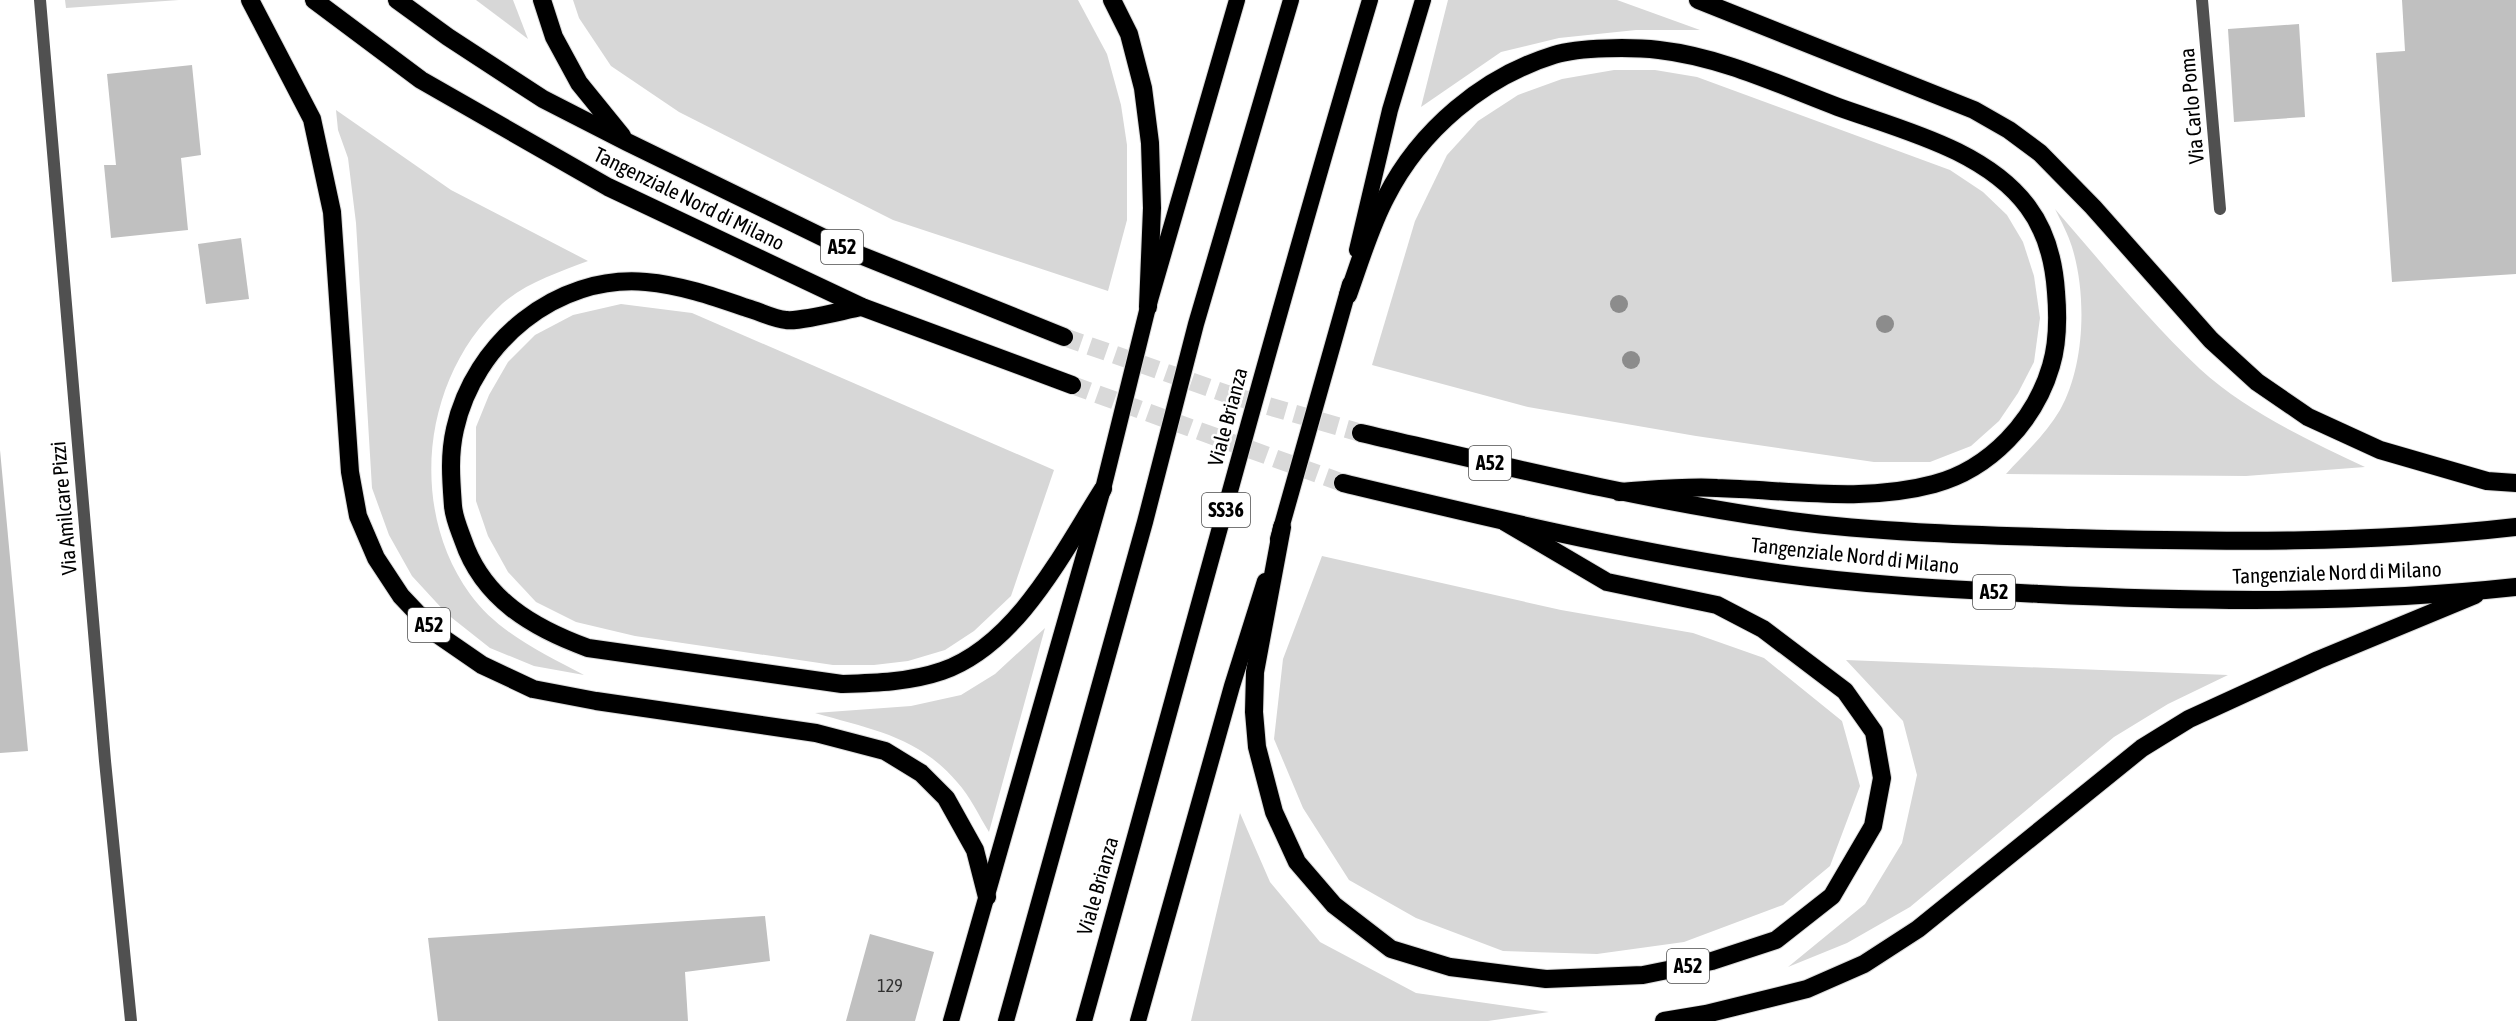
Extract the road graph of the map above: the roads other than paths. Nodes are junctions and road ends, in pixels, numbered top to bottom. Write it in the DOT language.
graph roads {
  1 [pos="40,0"];
  2 [pos="250,0"];
  3 [pos="314,0"];
  4 [pos="397,0"];
  5 [pos="542,0"];
  6 [pos="1112,0"];
  7 [pos="1237,0"];
  8 [pos="1291,0"];
  9 [pos="1370,0"];
  10 [pos="1423,0"];
  11 [pos="1698,0"];
  12 [pos="2202,0"];
  13 [pos="627,142"];
  14 [pos="2220,209"];
  15 [pos="1348,295"];
  16 [pos="862,307"];
  17 [pos="1148,307"];
  18 [pos="1064,337"];
  19 [pos="1071,385"];
  20 [pos="1361,433"];
  21 [pos="1343,483"];
  22 [pos="2516,483"];
  23 [pos="1103,489"];
  24 [pos="1619,492"];
  25 [pos="1505,522"];
  26 [pos="1282,527"];
  27 [pos="2516,527"];
  28 [pos="2516,586"];
  29 [pos="2488,590"];
  30 [pos="987,897"];
  31 [pos="133,1018"];
  32 [pos="951,1021"];
  33 [pos="1006,1021"];
  34 [pos="1084,1021"];
  35 [pos="1138,1021"];
  36 [pos="1664,1021"];
  1 -- 31 [label="street, Via Amilcare Pizzi"];
  2 -- 30 [label="highway, A52"];
  3 -- 16 [label="highway, Tangenziale Nord di Milano / A52"];
  4 -- 13 [label="highway, Tangenziale Nord di Milano / A52"];
  5 -- 13 [label="highway, A52"];
  6 -- 17 [label="highway"];
  7 -- 17 [label="highway"];
  8 -- 33 [label="highway"];
  9 -- 34 [label="highway, Viale Brianza / SS36"];
  10 -- 15 [label="highway"];
  11 -- 22 [label="highway"];
  12 -- 14 [label="street, Via Carlo Poma"];
  13 -- 18 [label="highway, Tangenziale Nord di Milano / A52"];
  15 -- 24 [label="highway"];
  15 -- 26 [label="highway"];
  16 -- 19 [label="highway, Tangenziale Nord di Milano / A52"];
  16 -- 23 [label="highway"];
  17 -- 23 [label="highway"];
  20 -- 24 [label="highway, Tangenziale Nord di Milano / A52"];
  21 -- 25 [label="highway, Tangenziale Nord di Milano / A52"];
  23 -- 30 [label="highway"];
  24 -- 27 [label="highway, Tangenziale Nord di Milano / A52"];
  25 -- 26 [label="highway, A52"];
  25 -- 29 [label="highway, Tangenziale Nord di Milano / A52"];
  26 -- 35 [label="highway"];
  28 -- 29 [label="highway, Tangenziale Nord di Milano / A52"];
  29 -- 36 [label="highway, A52"];
  30 -- 32 [label="highway"];
}
